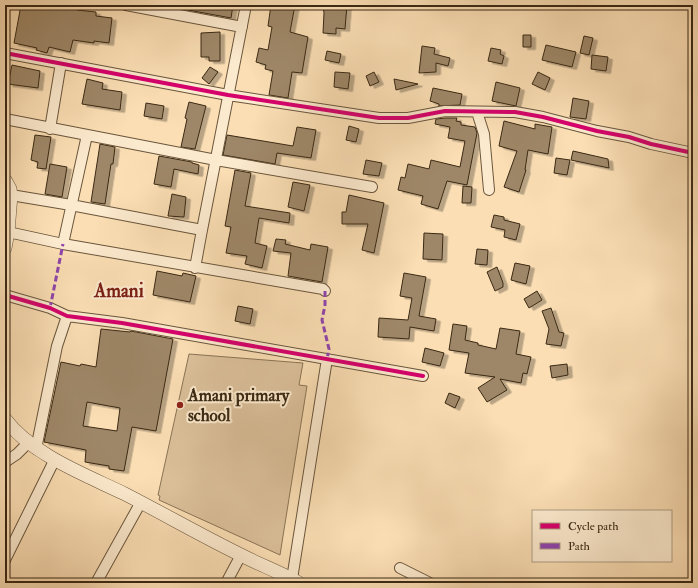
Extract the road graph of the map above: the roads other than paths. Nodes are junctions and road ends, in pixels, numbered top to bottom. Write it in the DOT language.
graph roads {
  1 [pos="126,5"];
  2 [pos="246,5"];
  3 [pos="242,27"];
  4 [pos="5,53"];
  5 [pos="61,63"];
  6 [pos="228,95"];
  7 [pos="477,112"];
  8 [pos="5,119"];
  9 [pos="50,129"];
  10 [pos="87,135"];
  11 [pos="693,153"];
  12 [pos="216,160"];
  13 [pos="5,180"];
  14 [pos="372,187"];
  15 [pos="489,190"];
  16 [pos="11,195"];
  17 [pos="71,205"];
  18 [pos="202,230"];
  19 [pos="8,232"];
  20 [pos="63,244"];
  21 [pos="5,248"];
  22 [pos="195,268"];
  23 [pos="325,291"];
  24 [pos="5,295"];
  25 [pos="67,316"];
  26 [pos="327,359"];
  27 [pos="423,376"];
  28 [pos="5,419"];
  29 [pos="32,446"];
  30 [pos="55,459"];
  31 [pos="5,462"];
  32 [pos="141,502"];
  33 [pos="240,555"];
  34 [pos="5,560"];
  35 [pos="400,568"];
  36 [pos="295,581"];
  37 [pos="96,583"];
  38 [pos="226,583"];
  39 [pos="430,583"];
  1 -- 3 [label="street"];
  2 -- 3 [label="street"];
  3 -- 6 [label="street"];
  4 -- 5 [label="street"];
  5 -- 6 [label="street"];
  5 -- 9 [label="street"];
  6 -- 7 [label="street"];
  6 -- 12 [label="street"];
  7 -- 11 [label="street"];
  7 -- 15 [label="street"];
  8 -- 9 [label="street"];
  9 -- 10 [label="street"];
  10 -- 12 [label="street"];
  10 -- 17 [label="street"];
  12 -- 14 [label="street"];
  12 -- 18 [label="street"];
  13 -- 16 [label="street"];
  16 -- 17 [label="street"];
  16 -- 19 [label="street"];
  17 -- 18 [label="street"];
  17 -- 20 [label="street"];
  18 -- 22 [label="street"];
  19 -- 20 [label="street"];
  19 -- 21 [label="street"];
  20 -- 22 [label="street"];
  22 -- 23 [label="street"];
  24 -- 25 [label="street"];
  25 -- 26 [label="street"];
  25 -- 29 [label="street"];
  26 -- 27 [label="street"];
  26 -- 36 [label="street"];
  28 -- 29 [label="street"];
  29 -- 30 [label="street"];
  29 -- 31 [label="street"];
  30 -- 32 [label="street"];
  30 -- 34 [label="street"];
  32 -- 33 [label="street"];
  32 -- 37 [label="street"];
  33 -- 36 [label="street"];
  33 -- 38 [label="street"];
  35 -- 39 [label="street"];
}
